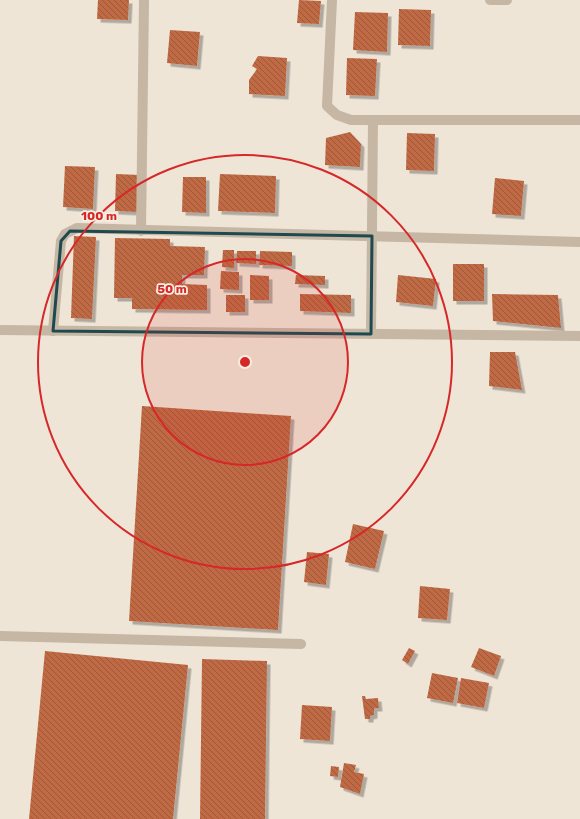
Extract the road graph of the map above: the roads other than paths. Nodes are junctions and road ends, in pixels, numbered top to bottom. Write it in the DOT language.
graph roads {
  1 [pos="144,0"];
  2 [pos="332,0"];
  3 [pos="490,0"];
  4 [pos="507,0"];
  5 [pos="373,120"];
  6 [pos="580,120"];
  7 [pos="142,231"];
  8 [pos="372,236"];
  9 [pos="580,242"];
  10 [pos="0,330"];
  11 [pos="52,331"];
  12 [pos="371,334"];
  13 [pos="580,336"];
  14 [pos="0,636"];
  15 [pos="301,644"];
  1 -- 7 [label="street"];
  2 -- 5 [label="street"];
  3 -- 4 [label="street"];
  5 -- 6 [label="street"];
  5 -- 8 [label="street"];
  7 -- 8 [label="street"];
  7 -- 11 [label="street"];
  8 -- 9 [label="street"];
  8 -- 12 [label="street"];
  10 -- 11 [label="street"];
  11 -- 12 [label="street"];
  12 -- 13 [label="street"];
  14 -- 15 [label="street"];
}
